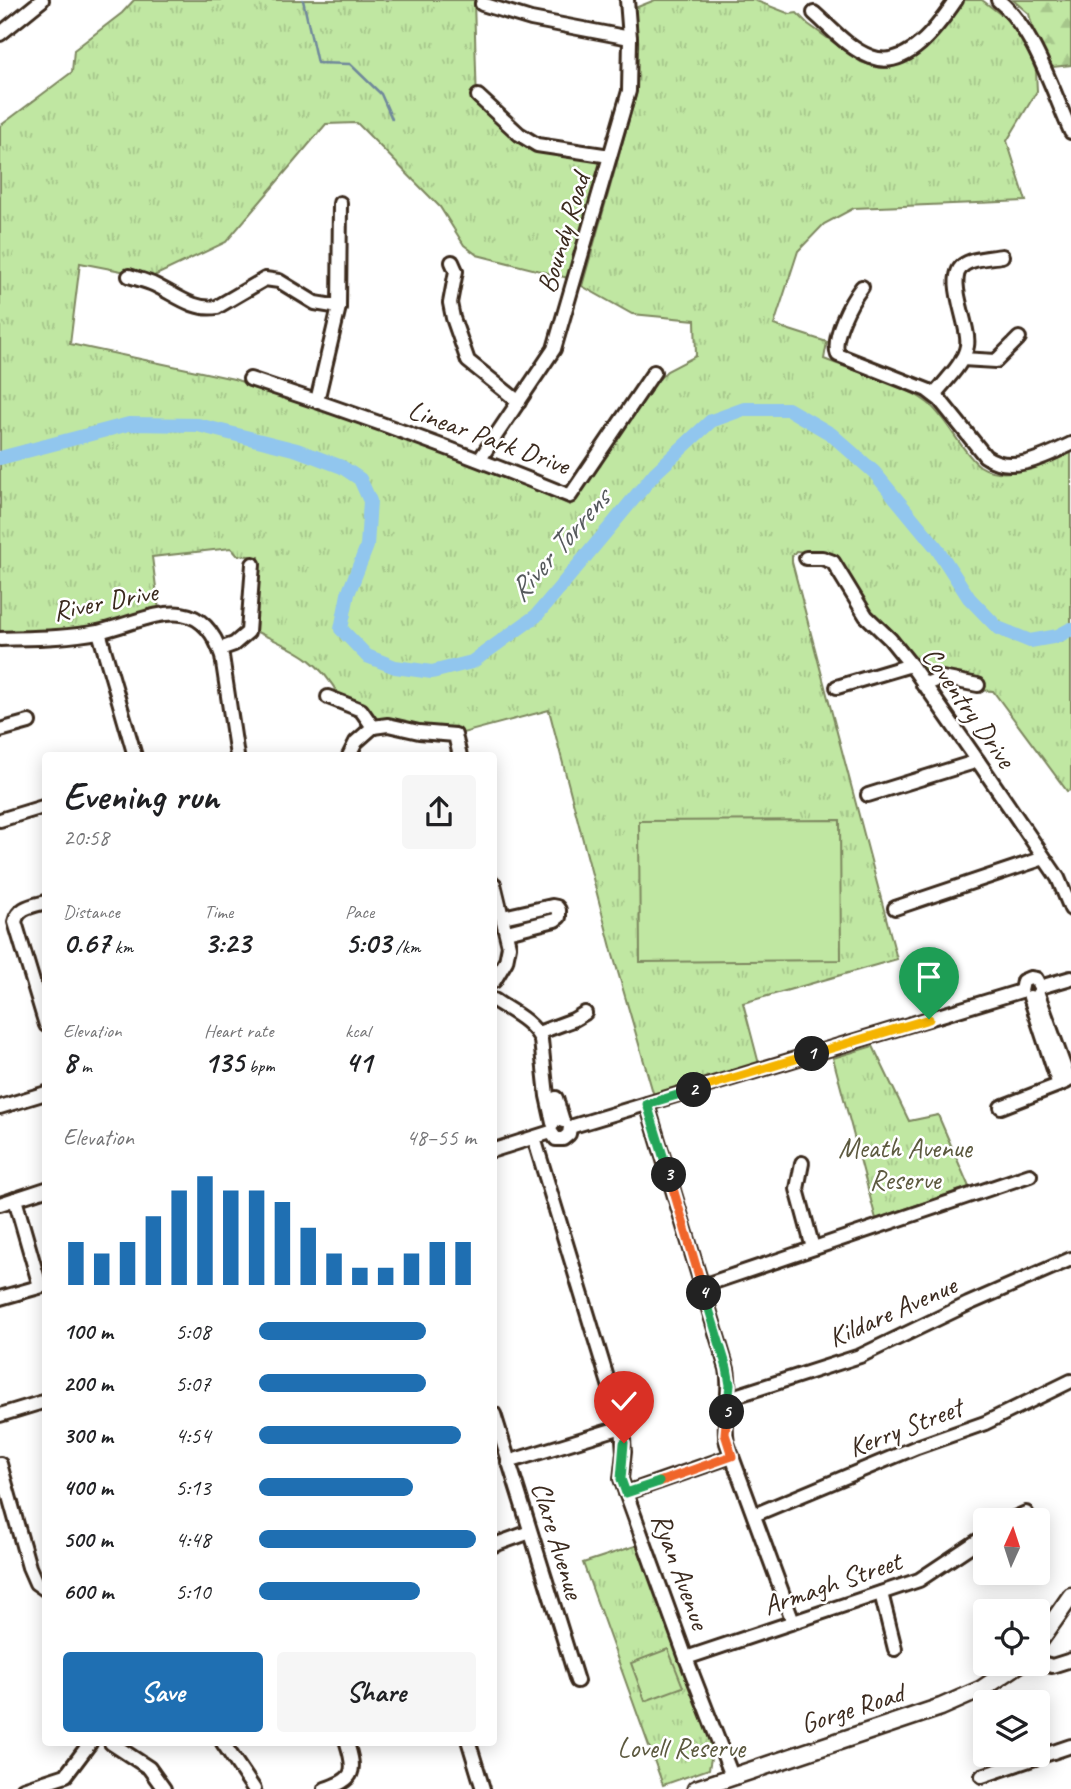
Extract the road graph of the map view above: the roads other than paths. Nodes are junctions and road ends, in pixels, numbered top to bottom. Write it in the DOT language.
graph roads {
  1 [pos="42,0"];
  2 [pos="956,0"];
  3 [pos="998,0"];
  4 [pos="629,1"];
  5 [pos="482,4"];
  6 [pos="814,13"];
  7 [pos="0,34"];
  8 [pos="630,38"];
  9 [pos="478,96"];
  10 [pos="1071,132"];
  11 [pos="610,156"];
  12 [pos="340,203"];
  13 [pos="1002,256"];
  14 [pos="452,262"];
  15 [pos="129,276"];
  16 [pos="862,287"];
  17 [pos="339,307"];
  18 [pos="1018,338"];
  19 [pos="962,359"];
  20 [pos="654,372"];
  21 [pos="250,379"];
  22 [pos="934,395"];
  23 [pos="317,401"];
  24 [pos="519,402"];
  25 [pos="1071,444"];
  26 [pos="480,459"];
  27 [pos="806,558"];
  28 [pos="253,564"];
  29 [pos="99,632"];
  30 [pos="0,639"];
  31 [pos="219,649"];
  32 [pos="911,665"];
  33 [pos="923,685"];
  34 [pos="978,685"];
  35 [pos="836,687"];
  36 [pos="328,697"];
  37 [pos="29,722"];
  38 [pos="373,727"];
  39 [pos="0,730"];
  40 [pos="134,752"];
  41 [pos="236,752"];
  42 [pos="351,752"];
  43 [pos="459,752"];
  44 [pos="978,761"];
  45 [pos="869,795"];
  46 [pos="42,807"];
  47 [pos="0,820"];
  48 [pos="1044,859"];
  49 [pos="497,895"];
  50 [pos="42,903"];
  51 [pos="895,908"];
  52 [pos="1071,909"];
  53 [pos="503,917"];
  54 [pos="507,932"];
  55 [pos="497,975"];
  56 [pos="1071,978"];
  57 [pos="1032,992"];
  58 [pos="42,1002"];
  59 [pos="497,1002"];
  60 [pos="585,1013"];
  61 [pos="538,1033"];
  62 [pos="1066,1081"];
  63 [pos="42,1094"];
  64 [pos="647,1104"];
  65 [pos="0,1107"];
  66 [pos="1001,1107"];
  67 [pos="559,1126"];
  68 [pos="534,1138"];
  69 [pos="497,1149"];
  70 [pos="802,1163"];
  71 [pos="1030,1175"];
  72 [pos="42,1190"];
  73 [pos="15,1199"];
  74 [pos="0,1203"];
  75 [pos="813,1248"];
  76 [pos="1071,1259"];
  77 [pos="42,1282"];
  78 [pos="42,1285"];
  79 [pos="702,1286"];
  80 [pos="0,1298"];
  81 [pos="1071,1381"];
  82 [pos="729,1398"];
  83 [pos="42,1402"];
  84 [pos="0,1415"];
  85 [pos="497,1424"];
  86 [pos="622,1427"];
  87 [pos="732,1456"];
  88 [pos="508,1462"];
  89 [pos="0,1464"];
  90 [pos="626,1493"];
  91 [pos="754,1515"];
  92 [pos="530,1532"];
  93 [pos="497,1544"];
  94 [pos="973,1544"];
  95 [pos="42,1587"];
  96 [pos="881,1593"];
  97 [pos="1071,1597"];
  98 [pos="793,1622"];
  99 [pos="1050,1626"];
  100 [pos="895,1649"];
  101 [pos="686,1658"];
  102 [pos="1071,1660"];
  103 [pos="1050,1665"];
  104 [pos="1001,1676"];
  105 [pos="577,1681"];
  106 [pos="88,1746"];
  107 [pos="116,1746"];
  108 [pos="225,1746"];
  109 [pos="348,1746"];
  110 [pos="470,1746"];
  111 [pos="1071,1746"];
  112 [pos="732,1776"];
  113 [pos="982,1776"];
  114 [pos="23,1789"];
  115 [pos="164,1789"];
  116 [pos="254,1789"];
  117 [pos="326,1789"];
  118 [pos="483,1789"];
  119 [pos="696,1789"];
  1 -- 7 [label="street"];
  2 -- 6 [label="street"];
  3 -- 10 [label="street"];
  4 -- 8 [label="street, Boundy Road"];
  5 -- 8 [label="street"];
  8 -- 11 [label="street, Boundy Road"];
  9 -- 11 [label="street"];
  11 -- 24 [label="street, Boundy Road"];
  12 -- 17 [label="street"];
  13 -- 19 [label="street"];
  14 -- 24 [label="street"];
  15 -- 17 [label="street"];
  16 -- 22 [label="street"];
  17 -- 23 [label="street"];
  18 -- 19 [label="street"];
  19 -- 22 [label="street"];
  20 -- 26 [label="street, Linear Park Drive"];
  21 -- 23 [label="street, Linear Park Drive"];
  22 -- 25 [label="street"];
  23 -- 26 [label="street, Linear Park Drive"];
  24 -- 26 [label="street, Boundy Road"];
  27 -- 32 [label="street, Coventry Drive"];
  28 -- 31 [label="street"];
  29 -- 30 [label="street, River Drive"];
  29 -- 31 [label="street, River Drive"];
  29 -- 40 [label="street"];
  31 -- 41 [label="street, River Drive"];
  32 -- 33 [label="street, Coventry Drive"];
  32 -- 35 [label="street"];
  33 -- 34 [label="street"];
  33 -- 44 [label="street, Coventry Drive"];
  36 -- 38 [label="street"];
  37 -- 39 [label="street"];
  38 -- 42 [label="street"];
  38 -- 43 [label="street"];
  44 -- 45 [label="street"];
  44 -- 48 [label="street, Coventry Drive"];
  46 -- 47 [label="street"];
  48 -- 51 [label="street"];
  48 -- 52 [label="street, Coventry Drive"];
  49 -- 53 [label="street"];
  50 -- 58 [label="street"];
  53 -- 54 [label="street"];
  53 -- 54 [label="street"];
  54 -- 55 [label="street"];
  56 -- 57 [label="street"];
  57 -- 62 [label="street"];
  57 -- 64 [label="street"];
  59 -- 61 [label="street"];
  60 -- 61 [label="street"];
  61 -- 67 [label="street"];
  62 -- 66 [label="street"];
  63 -- 65 [label="street"];
  64 -- 67 [label="street"];
  64 -- 79 [label="street"];
  67 -- 68 [label="street"];
  68 -- 69 [label="street"];
  68 -- 86 [label="street, Ryan Avenue"];
  70 -- 75 [label="street"];
  71 -- 75 [label="street"];
  72 -- 73 [label="street"];
  73 -- 74 [label="street"];
  73 -- 77 [label="street"];
  75 -- 79 [label="street"];
  76 -- 82 [label="street, Kildare Avenue"];
  78 -- 80 [label="street"];
  79 -- 82 [label="street"];
  81 -- 91 [label="street, Kerry Street"];
  82 -- 87 [label="street"];
  83 -- 84 [label="street"];
  85 -- 88 [label="street, Clare Avenue"];
  86 -- 88 [label="street"];
  86 -- 90 [label="street, Ryan Avenue"];
  87 -- 90 [label="street"];
  87 -- 91 [label="street"];
  88 -- 92 [label="street, Clare Avenue"];
  89 -- 95 [label="street"];
  90 -- 101 [label="street, Ryan Avenue"];
  91 -- 98 [label="street"];
  92 -- 93 [label="street"];
  92 -- 105 [label="street, Clare Avenue"];
  94 -- 96 [label="street, Armagh Street"];
  96 -- 98 [label="street, Armagh Street"];
  96 -- 100 [label="street"];
  97 -- 99 [label="main road"];
  98 -- 101 [label="street, Armagh Street"];
  101 -- 112 [label="street, Ryan Avenue"];
  102 -- 103 [label="street"];
  104 -- 112 [label="main road, Gorge Road"];
  106 -- 114 [label="street"];
  107 -- 115 [label="street"];
  108 -- 116 [label="street"];
  109 -- 117 [label="street"];
  110 -- 118 [label="street"];
  111 -- 113 [label="street"];
  112 -- 119 [label="main road, Gorge Road"];
}
